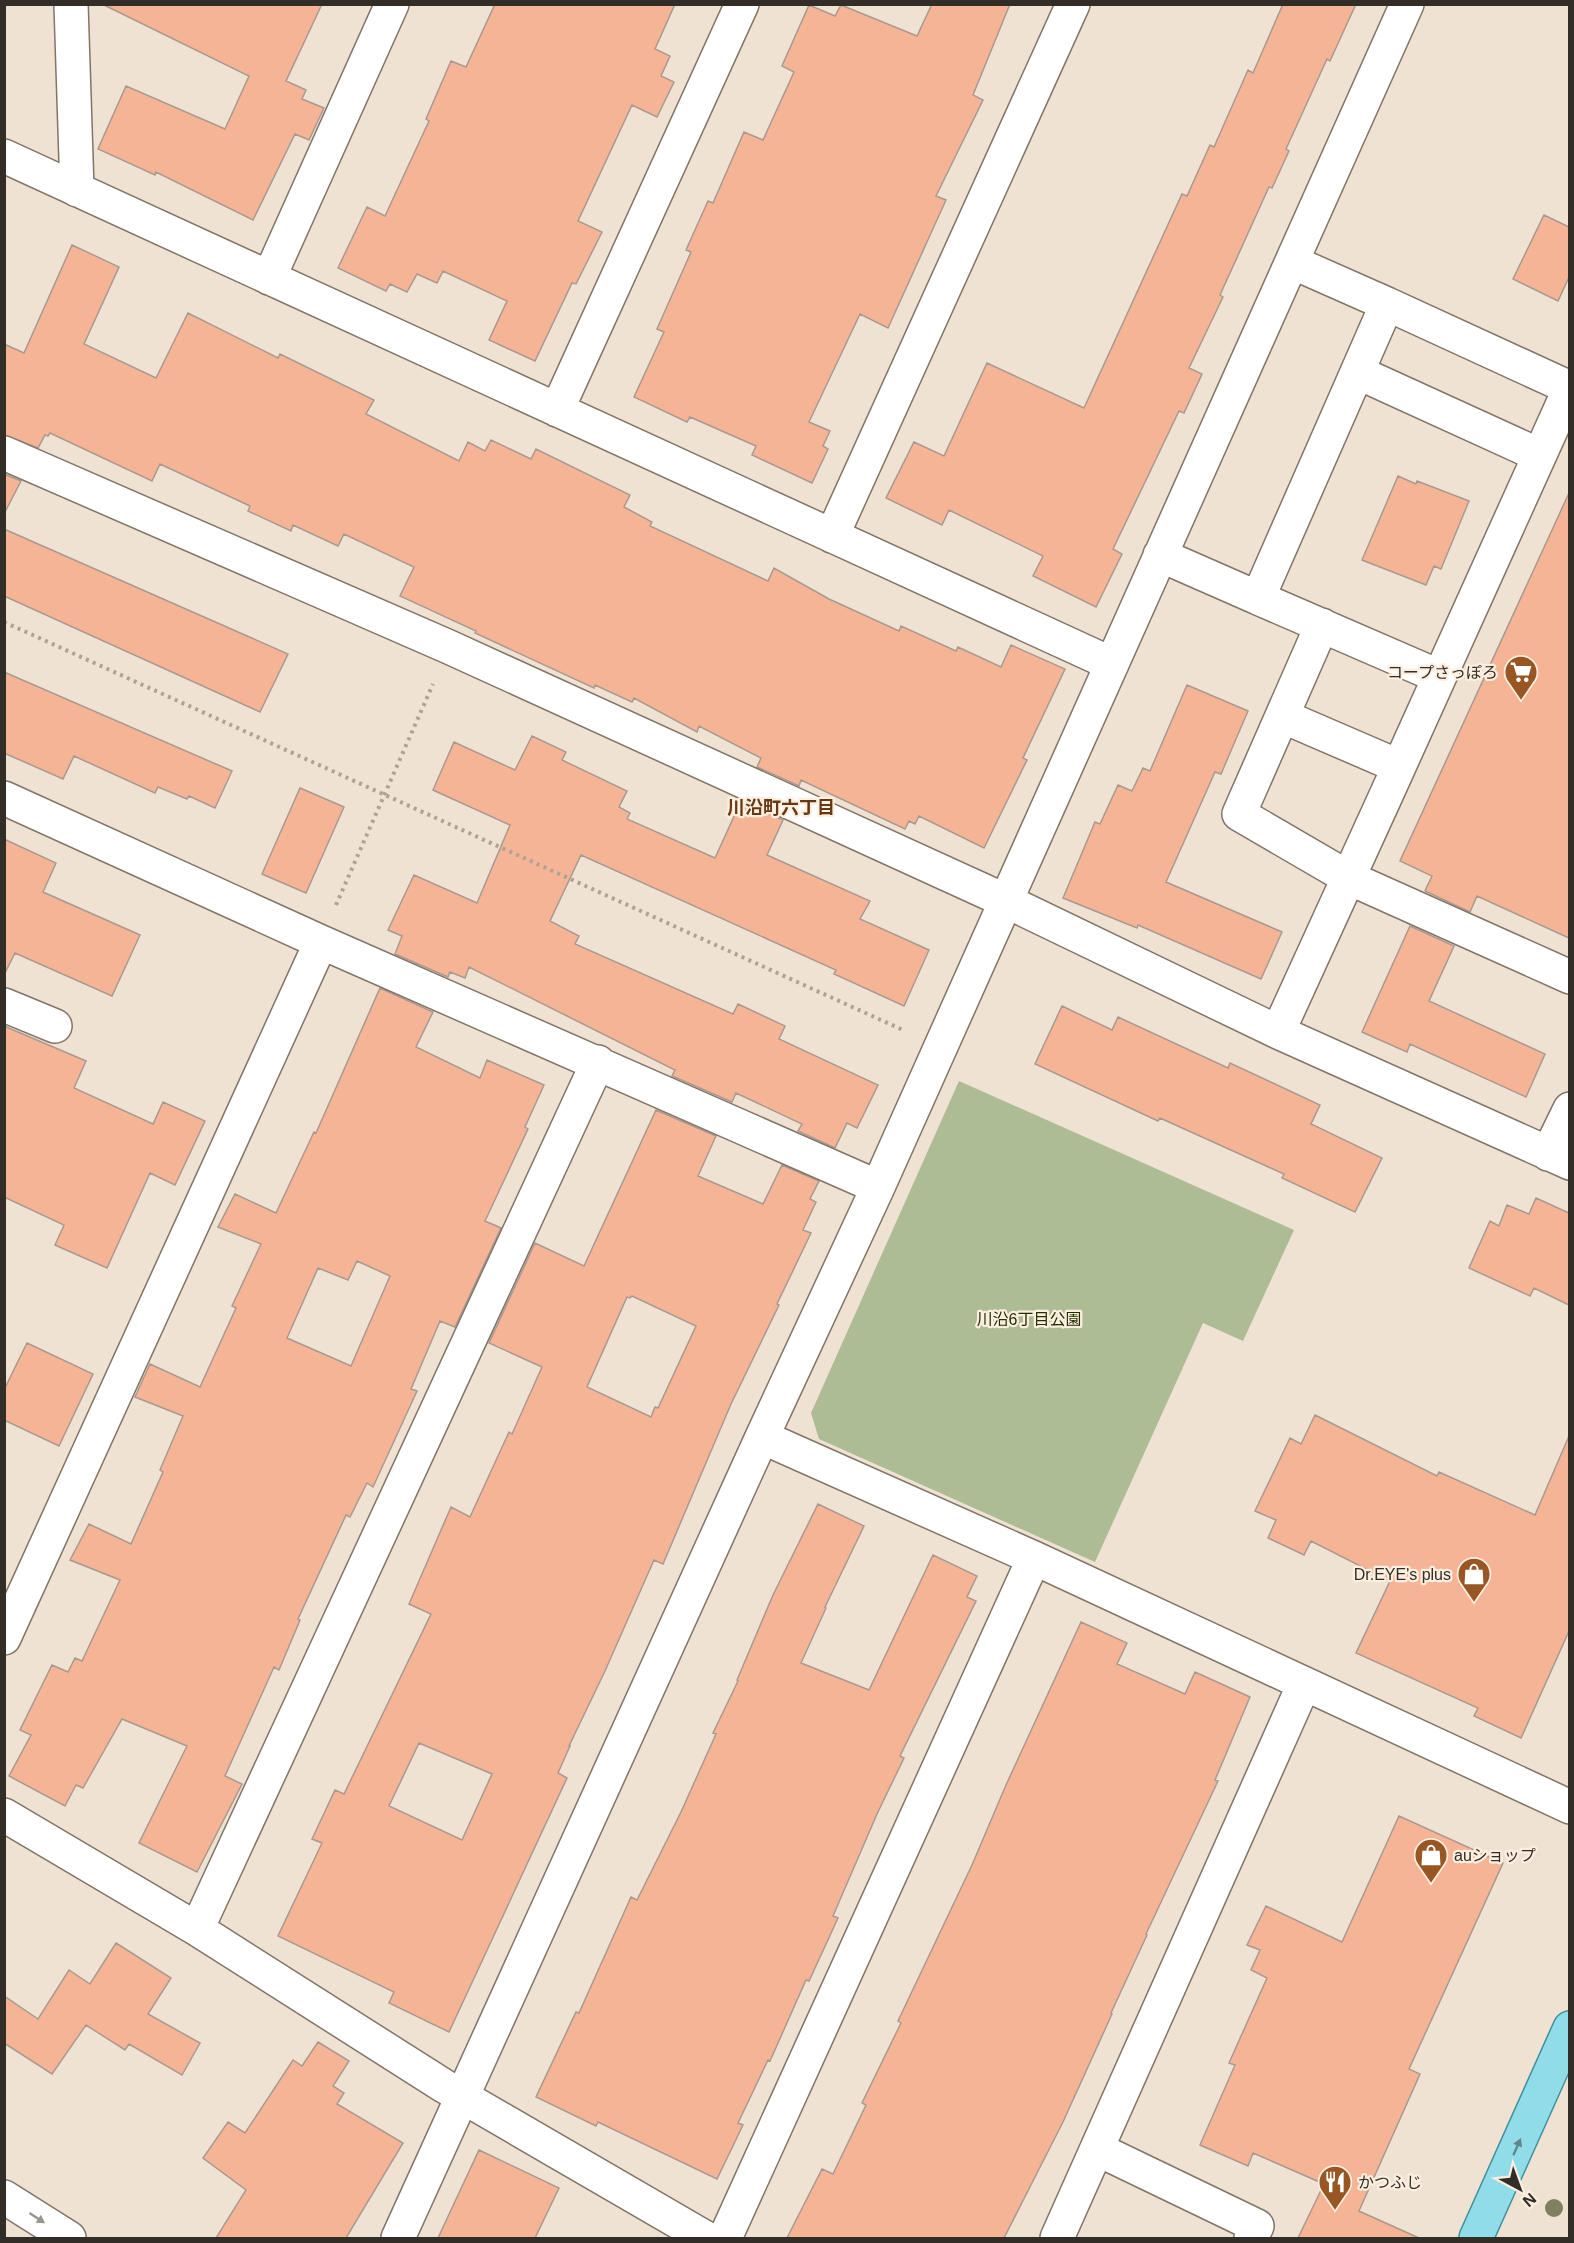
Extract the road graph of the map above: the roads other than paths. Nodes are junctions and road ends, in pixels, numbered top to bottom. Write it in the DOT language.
graph roads {
  1 [pos="71,4"];
  2 [pos="392,4"];
  3 [pos="742,4"];
  4 [pos="1073,4"];
  5 [pos="1407,4"];
  6 [pos="4,156"];
  7 [pos="77,190"];
  8 [pos="1292,262"];
  9 [pos="269,278"];
  10 [pos="1387,304"];
  11 [pos="1357,372"];
  12 [pos="1569,388"];
  13 [pos="557,410"];
  14 [pos="4,453"];
  15 [pos="1539,455"];
  16 [pos="832,536"];
  17 [pos="1160,555"];
  18 [pos="1258,597"];
  19 [pos="1322,625"];
  20 [pos="1112,664"];
  21 [pos="1438,676"];
  22 [pos="1282,716"];
  23 [pos="1398,766"];
  24 [pos="4,798"];
  25 [pos="1350,878"];
  26 [pos="1006,901"];
  27 [pos="321,942"];
  28 [pos="1569,977"];
  29 [pos="4,1005"];
  30 [pos="55,1026"];
  31 [pos="1278,1032"];
  32 [pos="598,1062"];
  33 [pos="1569,1109"];
  34 [pos="1559,1159"];
  35 [pos="878,1187"];
  36 [pos="762,1437"];
  37 [pos="1034,1558"];
  38 [pos="4,1638"];
  39 [pos="1304,1684"];
  40 [pos="1569,1808"];
  41 [pos="4,1815"];
  42 [pos="197,1929"];
  43 [pos="1569,2028"];
  44 [pos="462,2096"];
  45 [pos="1097,2149"];
  46 [pos="4,2197"];
  47 [pos="69,2238"];
  48 [pos="398,2238"];
  49 [pos="706,2238"];
  50 [pos="725,2238"];
  51 [pos="1057,2238"];
  52 [pos="1251,2238"];
  53 [pos="1476,2238"];
  1 -- 7 [label="street"];
  2 -- 9 [label="street"];
  3 -- 13 [label="street"];
  4 -- 16 [label="street"];
  5 -- 8 [label="street"];
  6 -- 7 [label="street"];
  7 -- 9 [label="street"];
  8 -- 10 [label="street"];
  8 -- 17 [label="street"];
  9 -- 13 [label="street"];
  10 -- 11 [label="street"];
  10 -- 12 [label="street"];
  11 -- 15 [label="street"];
  11 -- 18 [label="street"];
  12 -- 15 [label="street"];
  13 -- 16 [label="street"];
  14 -- 26 [label="street"];
  15 -- 21 [label="street"];
  16 -- 20 [label="street"];
  17 -- 18 [label="street"];
  17 -- 20 [label="street"];
  18 -- 19 [label="street"];
  19 -- 21 [label="street"];
  19 -- 22 [label="street"];
  20 -- 26 [label="street"];
  21 -- 23 [label="street"];
  22 -- 23 [label="street"];
  22 -- 25 [label="street"];
  23 -- 25 [label="street"];
  24 -- 27 [label="street"];
  25 -- 28 [label="street"];
  25 -- 31 [label="street"];
  26 -- 31 [label="street"];
  26 -- 35 [label="street"];
  27 -- 32 [label="street"];
  27 -- 38 [label="street"];
  29 -- 30 [label="street"];
  31 -- 34 [label="street"];
  32 -- 35 [label="street"];
  32 -- 42 [label="street"];
  33 -- 34 [label="street"];
  35 -- 36 [label="street"];
  36 -- 37 [label="street"];
  36 -- 44 [label="street"];
  37 -- 39 [label="street"];
  37 -- 50 [label="street"];
  39 -- 40 [label="street"];
  39 -- 45 [label="street"];
  41 -- 42 [label="street"];
  42 -- 44 [label="street"];
  53 -- 43 [label="main road, one-way"];
  44 -- 48 [label="street"];
  44 -- 49 [label="street"];
  45 -- 51 [label="street"];
  45 -- 52 [label="street"];
  46 -- 47 [label="street, one-way"];
}
